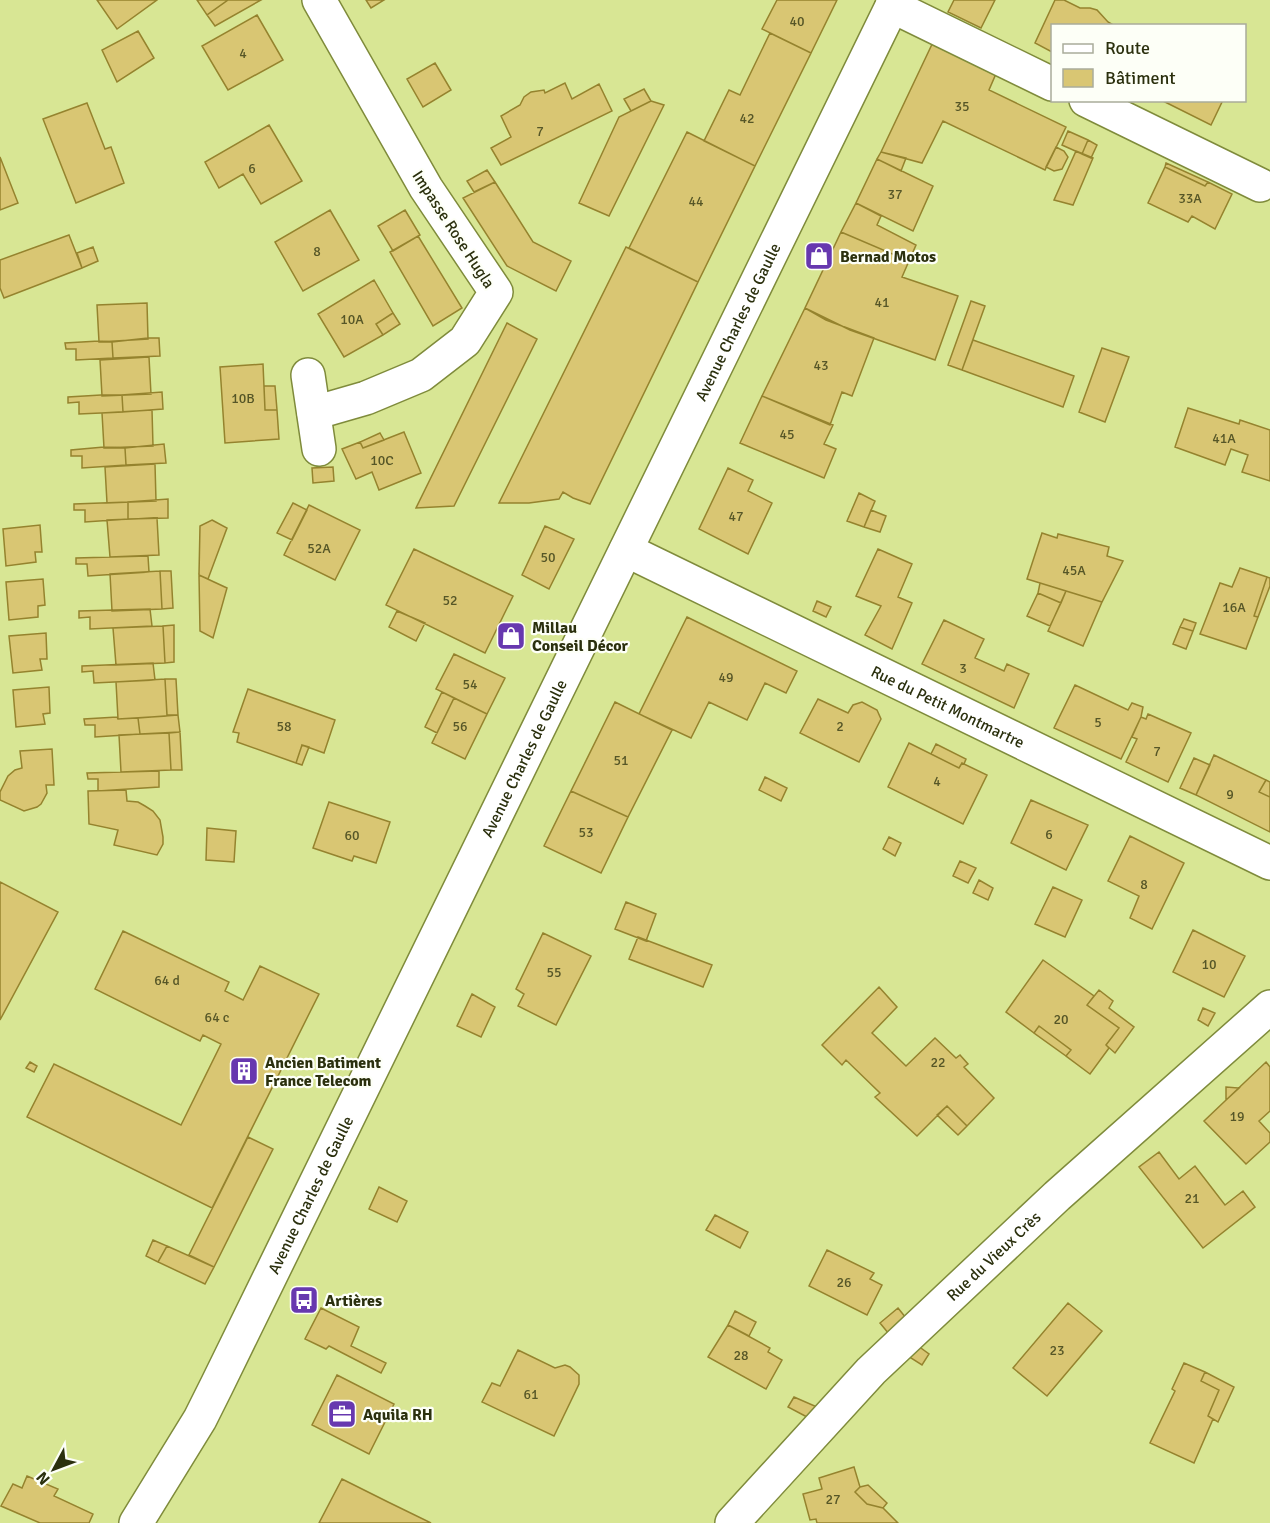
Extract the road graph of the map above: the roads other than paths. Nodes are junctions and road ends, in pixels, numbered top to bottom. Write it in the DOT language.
graph roads {
  1 [pos="319,0"];
  2 [pos="893,3"];
  3 [pos="1051,83"];
  4 [pos="1090,102"];
  5 [pos="1260,185"];
  6 [pos="308,375"];
  7 [pos="314,413"];
  8 [pos="319,448"];
  9 [pos="626,550"];
  10 [pos="1270,863"];
  11 [pos="1270,1007"];
  12 [pos="200,1419"];
  13 [pos="136,1523"];
  14 [pos="162,1523"];
  15 [pos="732,1523"];
  1 -- 7 [label="street, Impasse Rose Hugla"];
  2 -- 3 [label="street"];
  2 -- 9 [label="street, Avenue Charles de Gaulle"];
  4 -- 5 [label="street"];
  6 -- 7 [label="street"];
  7 -- 8 [label="street"];
  9 -- 10 [label="street, Rue du Petit Montmartre"];
  9 -- 12 [label="street, Avenue Charles de Gaulle"];
  11 -- 15 [label="street, Rue du Vieux Crès"];
  12 -- 13 [label="street, Avenue Charles de Gaulle"];
  12 -- 14 [label="street, Avenue Charles de Gaulle"];
}
